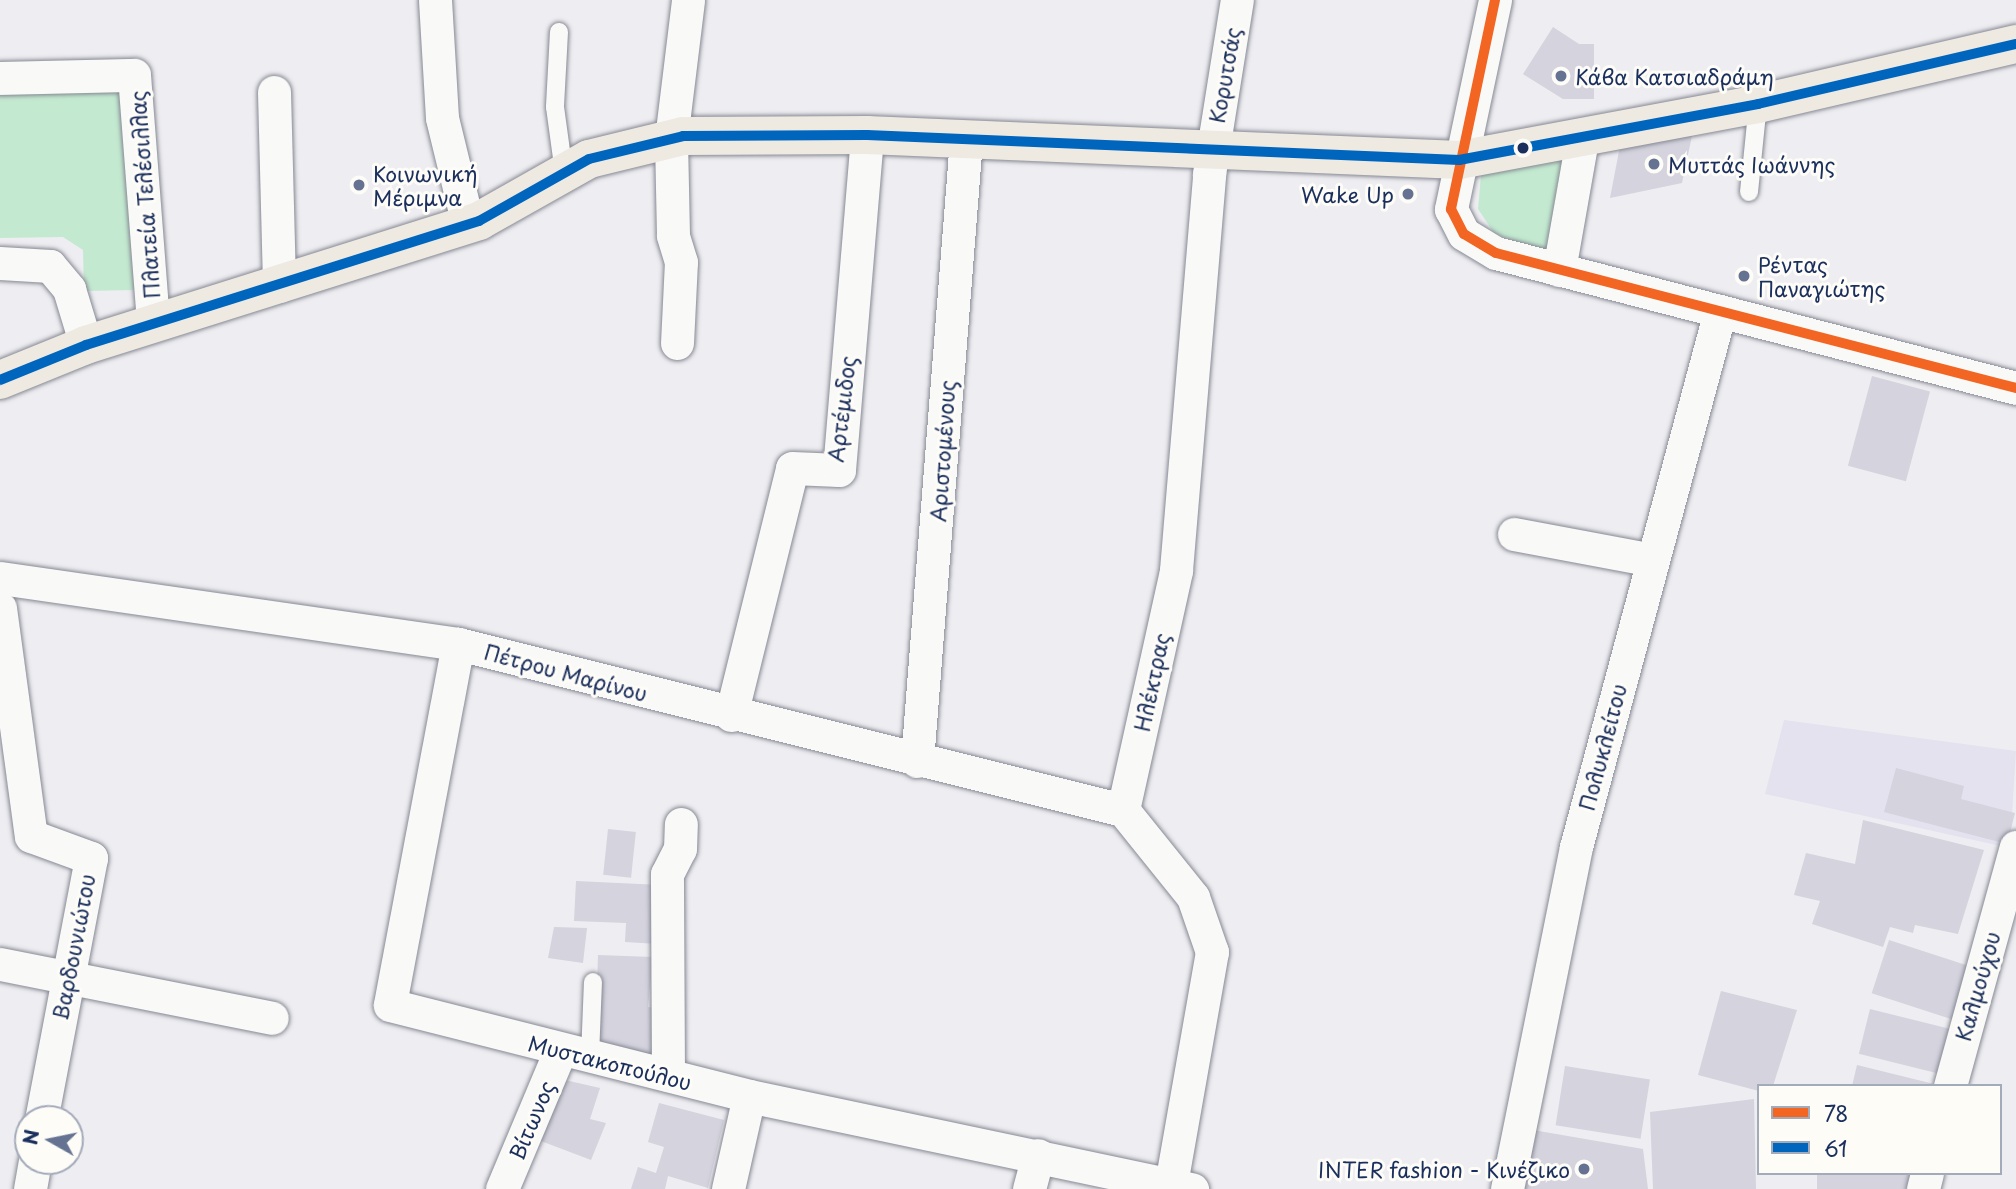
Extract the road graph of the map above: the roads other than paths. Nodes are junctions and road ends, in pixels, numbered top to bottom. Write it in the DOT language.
graph roads {
  1 [pos="435,0"];
  2 [pos="688,0"];
  3 [pos="1237,0"];
  4 [pos="1495,0"];
  5 [pos="559,32"];
  6 [pos="2016,44"];
  7 [pos="0,78"];
  8 [pos="274,92"];
  9 [pos="1758,104"];
  10 [pos="867,135"];
  11 [pos="671,139"];
  12 [pos="1582,139"];
  13 [pos="965,140"];
  14 [pos="1211,149"];
  15 [pos="1459,160"];
  16 [pos="564,173"];
  17 [pos="1749,192"];
  18 [pos="468,225"];
  19 [pos="0,263"];
  20 [pos="1559,270"];
  21 [pos="279,286"];
  22 [pos="1720,311"];
  23 [pos="153,324"];
  24 [pos="677,343"];
  25 [pos="86,345"];
  26 [pos="0,380"];
  27 [pos="2016,387"];
  28 [pos="1514,534"];
  29 [pos="1653,560"];
  30 [pos="0,578"];
  31 [pos="0,608"];
  32 [pos="458,643"];
  33 [pos="730,715"];
  34 [pos="917,761"];
  35 [pos="1124,810"];
  36 [pos="681,824"];
  37 [pos="2016,847"];
  38 [pos="0,964"];
  39 [pos="65,975"];
  40 [pos="593,982"];
  41 [pos="272,1018"];
  42 [pos="575,1053"];
  43 [pos="668,1075"];
  44 [pos="1951,1084"];
  45 [pos="748,1096"];
  46 [pos="43,1105"];
  47 [pos="1038,1155"];
  48 [pos="1182,1186"];
  49 [pos="502,1189"];
  50 [pos="728,1189"];
  51 [pos="1030,1189"];
  52 [pos="1507,1189"];
  1 -- 18 [label="street"];
  2 -- 11 [label="street"];
  3 -- 14 [label="street, Κορυτσάς"];
  4 -- 15 [label="street"];
  5 -- 16 [label="lane"];
  6 -- 9 [label="main road"];
  7 -- 23 [label="street, Πλατεία Τελέσιλλας"];
  8 -- 21 [label="street"];
  9 -- 12 [label="main road"];
  9 -- 17 [label="lane"];
  10 -- 11 [label="main road"];
  10 -- 13 [label="main road"];
  10 -- 33 [label="street, Αρτέμιδος"];
  11 -- 16 [label="main road"];
  11 -- 24 [label="street"];
  12 -- 15 [label="main road"];
  12 -- 20 [label="street"];
  13 -- 14 [label="main road"];
  13 -- 34 [label="street, Αριστομένους"];
  14 -- 15 [label="main road"];
  14 -- 35 [label="street, Ηλέκτρας"];
  15 -- 20 [label="street"];
  16 -- 18 [label="main road"];
  18 -- 21 [label="main road"];
  19 -- 25 [label="street"];
  20 -- 22 [label="street"];
  21 -- 23 [label="main road"];
  22 -- 27 [label="street"];
  22 -- 29 [label="street, Πολυκλείτου"];
  23 -- 25 [label="main road"];
  25 -- 26 [label="main road"];
  28 -- 29 [label="street"];
  29 -- 52 [label="street, Πολυκλείτου"];
  30 -- 32 [label="street, Πέτρου Μαρίνου"];
  31 -- 39 [label="street, Βαρδουνιώτου"];
  32 -- 33 [label="street, Πέτρου Μαρίνου"];
  32 -- 42 [label="street, Μυστακοπούλου"];
  33 -- 34 [label="street, Πέτρου Μαρίνου"];
  34 -- 35 [label="street, Πέτρου Μαρίνου"];
  35 -- 48 [label="street"];
  36 -- 43 [label="street"];
  37 -- 44 [label="street, Καλμούχου"];
  38 -- 39 [label="street"];
  39 -- 41 [label="street"];
  39 -- 46 [label="street, Βαρδουνιώτου"];
  40 -- 42 [label="lane"];
  42 -- 43 [label="street, Μυστακοπούλου"];
  42 -- 49 [label="street, Βίτωνος"];
  43 -- 45 [label="street, Μυστακοπούλου"];
  45 -- 47 [label="street, Μυστακοπούλου"];
  45 -- 50 [label="street"];
  47 -- 48 [label="street, Μυστακοπούλου"];
  47 -- 51 [label="street"];
}
